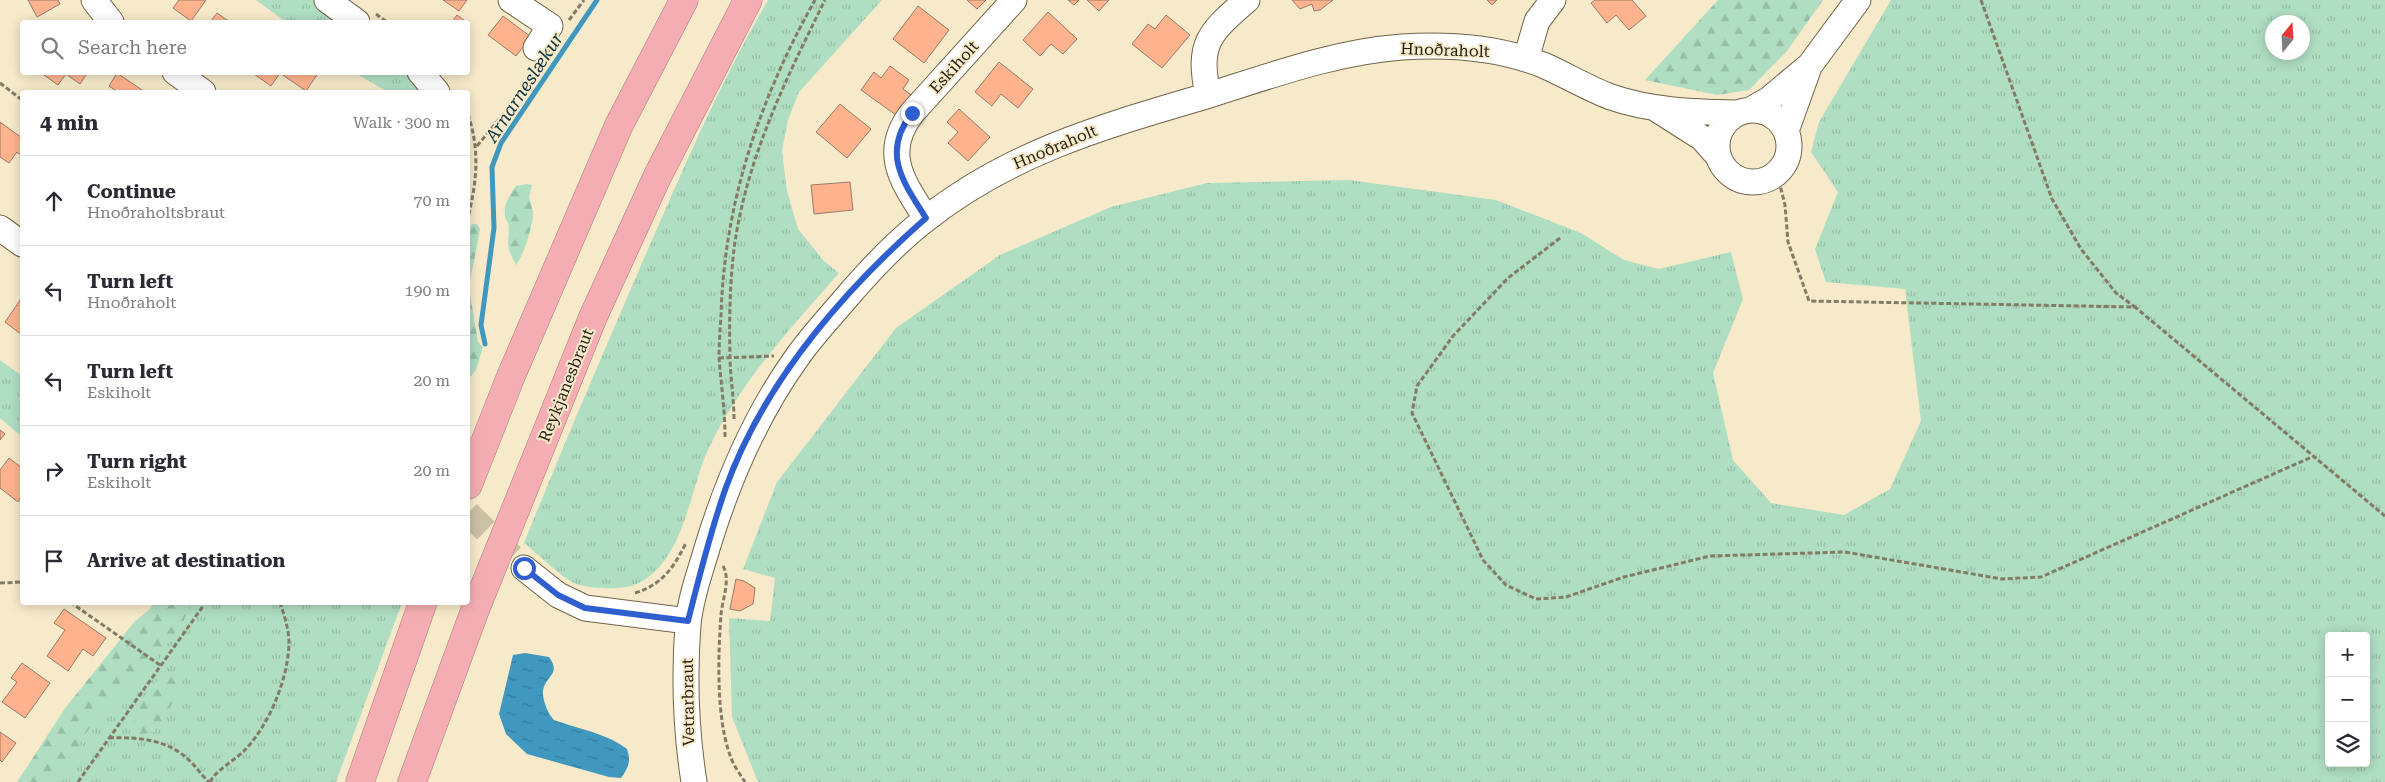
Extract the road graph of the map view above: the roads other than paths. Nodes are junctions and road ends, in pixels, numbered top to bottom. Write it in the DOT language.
graph roads {
  1 [pos="94,0"];
  2 [pos="327,0"];
  3 [pos="511,0"];
  4 [pos="684,0"];
  5 [pos="748,0"];
  6 [pos="1014,0"];
  7 [pos="1246,0"];
  8 [pos="1554,0"];
  9 [pos="1858,0"];
  10 [pos="109,20"];
  11 [pos="354,20"];
  12 [pos="539,53"];
  13 [pos="1526,59"];
  14 [pos="1810,65"];
  15 [pos="179,75"];
  16 [pos="423,75"];
  17 [pos="200,90"];
  18 [pos="435,90"];
  19 [pos="1208,95"];
  20 [pos="1656,109"];
  21 [pos="1744,111"];
  22 [pos="1786,131"];
  23 [pos="1718,156"];
  24 [pos="926,218"];
  25 [pos="0,228"];
  26 [pos="20,243"];
  27 [pos="470,479"];
  28 [pos="524,568"];
  29 [pos="422,605"];
  30 [pos="688,621"];
  31 [pos="360,782"];
  32 [pos="412,782"];
  33 [pos="694,782"];
  1 -- 10 [label="street"];
  2 -- 11 [label="street"];
  3 -- 12 [label="street"];
  4 -- 27 [label="highway"];
  5 -- 32 [label="highway, Reykjanesbraut"];
  6 -- 24 [label="street, Eskiholt"];
  7 -- 19 [label="street"];
  8 -- 13 [label="street"];
  9 -- 14 [label="street"];
  13 -- 19 [label="street, Hnoðraholt"];
  13 -- 20 [label="street, Hnoðraholt"];
  14 -- 21 [label="street"];
  14 -- 22 [label="street"];
  15 -- 17 [label="street"];
  16 -- 18 [label="street"];
  19 -- 24 [label="street, Hnoðraholt"];
  20 -- 21 [label="street, Hnoðraholt"];
  20 -- 23 [label="street, Hnoðraholt"];
  21 -- 22 [label="street"];
  21 -- 23 [label="street"];
  22 -- 23 [label="street"];
  24 -- 30 [label="street, Hnoðraholt"];
  25 -- 26 [label="street"];
  28 -- 30 [label="street"];
  29 -- 31 [label="highway"];
  30 -- 33 [label="street, Vetrarbraut"];
}
